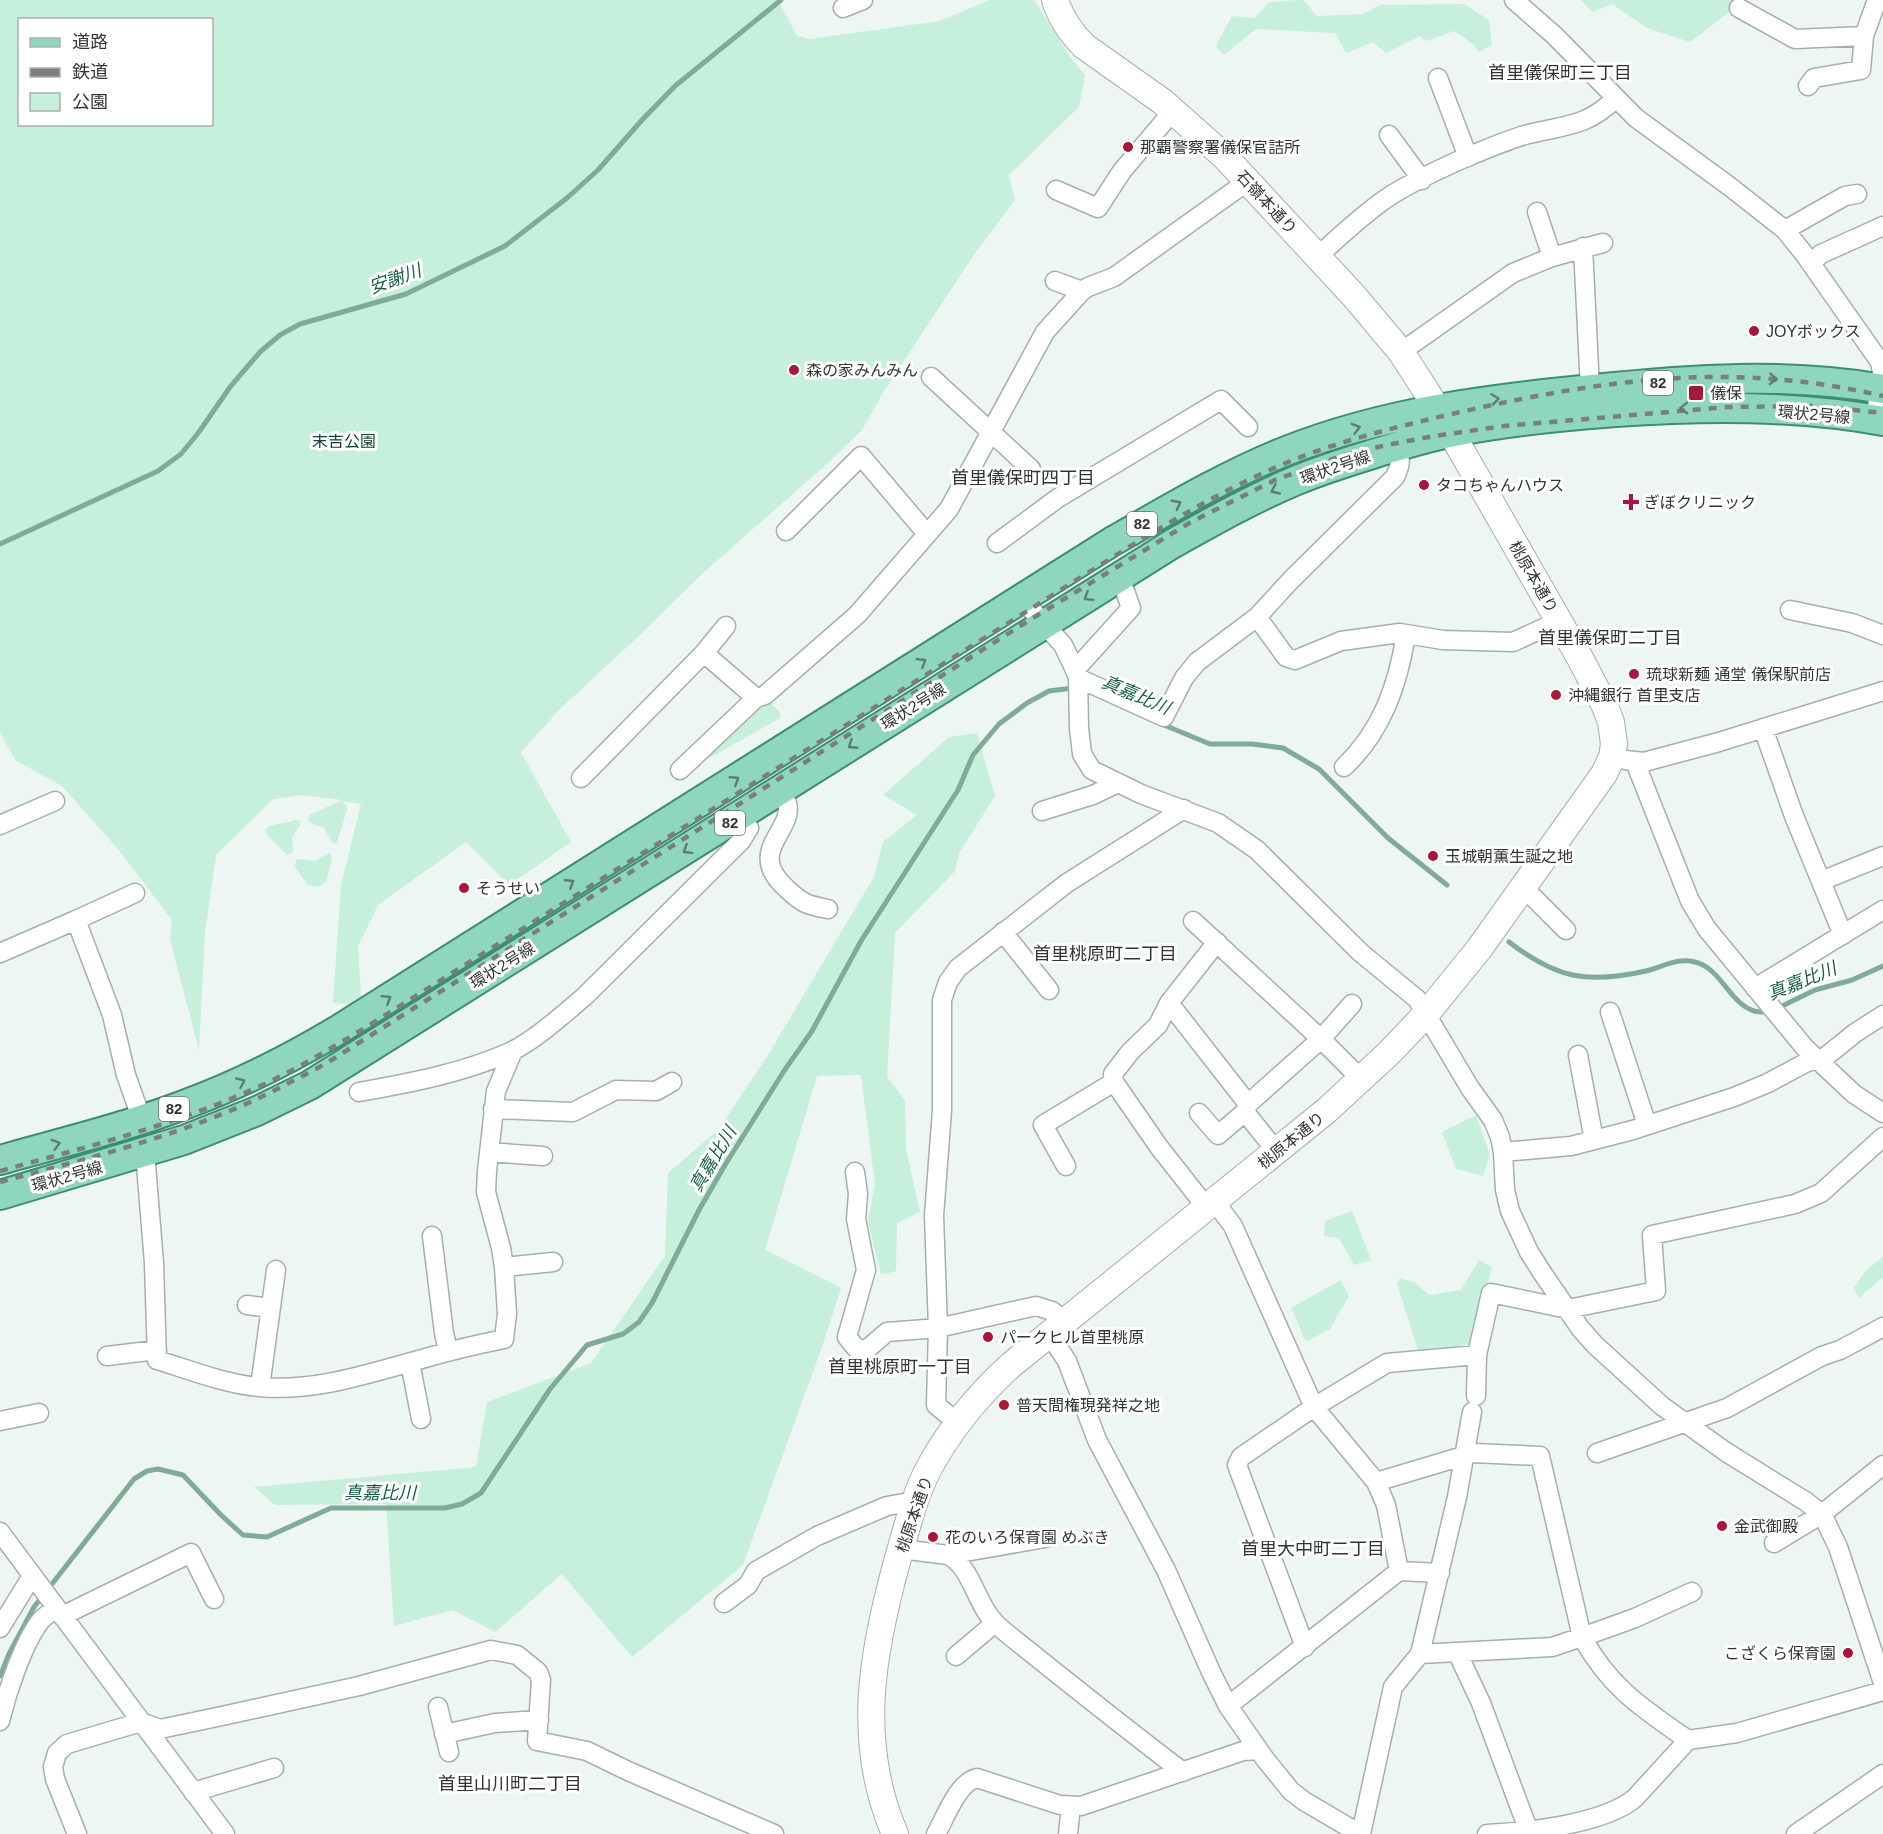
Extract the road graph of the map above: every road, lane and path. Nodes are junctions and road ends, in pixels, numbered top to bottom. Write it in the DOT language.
graph roads {
  1 [pos="863,0"];
  2 [pos="1055,0"];
  3 [pos="1514,0"];
  4 [pos="1877,0"];
  5 [pos="843,8"];
  6 [pos="1739,8"];
  7 [pos="1864,36"];
  8 [pos="1438,78"];
  9 [pos="1808,86"];
  10 [pos="1616,98"];
  11 [pos="1173,111"];
  12 [pos="1389,135"];
  13 [pos="1468,157"];
  14 [pos="1422,180"];
  15 [pos="1248,182"];
  16 [pos="1056,190"];
  17 [pos="1857,194"];
  18 [pos="1537,212"];
  19 [pos="1883,226"];
  20 [pos="1785,230"];
  21 [pos="1603,243"];
  22 [pos="1583,247"];
  23 [pos="1318,256"];
  24 [pos="1552,257"];
  25 [pos="1811,263"];
  26 [pos="1054,281"];
  27 [pos="1082,291"];
  28 [pos="1401,352"];
  29 [pos="931,377"];
  30 [pos="1881,388"];
  31 [pos="1590,389"];
  32 [pos="1444,420"];
  33 [pos="1879,421"];
  34 [pos="1248,427"];
  35 [pos="990,432"];
  36 [pos="1398,447"];
  37 [pos="1031,469"];
  38 [pos="786,531"];
  39 [pos="927,534"];
  40 [pos="997,543"];
  41 [pos="1117,579"];
  42 [pos="1022,598"];
  43 [pos="1790,610"];
  44 [pos="1257,617"];
  45 [pos="1559,621"];
  46 [pos="1045,625"];
  47 [pos="726,626"];
  48 [pos="1406,634"];
  49 [pos="1883,635"];
  50 [pos="704,653"];
  51 [pos="1077,681"];
  52 [pos="1883,691"];
  53 [pos="756,698"];
  54 [pos="1763,728"];
  55 [pos="1624,760"];
  56 [pos="1344,767"];
  57 [pos="680,770"];
  58 [pos="581,778"];
  59 [pos="1118,783"];
  60 [pos="780,791"];
  61 [pos="55,801"];
  62 [pos="1184,809"];
  63 [pos="1042,810"];
  64 [pos="742,816"];
  65 [pos="0,825"];
  66 [pos="1883,856"];
  67 [pos="1821,881"];
  68 [pos="1524,888"];
  69 [pos="135,893"];
  70 [pos="828,909"];
  71 [pos="1883,910"];
  72 [pos="76,920"];
  73 [pos="1193,921"];
  74 [pos="1566,930"];
  75 [pos="1003,932"];
  76 [pos="1843,935"];
  77 [pos="1217,942"];
  78 [pos="0,953"];
  79 [pos="1755,988"];
  80 [pos="1048,990"];
  81 [pos="1168,1004"];
  82 [pos="1352,1004"];
  83 [pos="1610,1012"];
  84 [pos="1427,1013"];
  85 [pos="1883,1015"];
  86 [pos="1321,1039"];
  87 [pos="513,1051"];
  88 [pos="1578,1055"];
  89 [pos="1817,1060"];
  90 [pos="1361,1079"];
  91 [pos="672,1082"];
  92 [pos="1114,1082"];
  93 [pos="359,1092"];
  94 [pos="493,1108"];
  95 [pos="1247,1108"];
  96 [pos="1199,1113"];
  97 [pos="1883,1113"];
  98 [pos="142,1120"];
  99 [pos="1647,1125"];
  100 [pos="1883,1137"];
  101 [pos="1594,1140"];
  102 [pos="489,1152"];
  103 [pos="1276,1152"];
  104 [pos="1503,1152"];
  105 [pos="145,1153"];
  106 [pos="543,1156"];
  107 [pos="0,1160"];
  108 [pos="1066,1166"];
  109 [pos="855,1172"];
  110 [pos="0,1195"];
  111 [pos="1211,1205"];
  112 [pos="432,1236"];
  113 [pos="553,1262"];
  114 [pos="504,1267"];
  115 [pos="276,1270"];
  116 [pos="247,1305"];
  117 [pos="270,1308"];
  118 [pos="1568,1310"];
  119 [pos="1057,1327"];
  120 [pos="1883,1327"];
  121 [pos="938,1328"];
  122 [pos="157,1350"];
  123 [pos="448,1351"];
  124 [pos="1477,1355"];
  125 [pos="107,1356"];
  126 [pos="410,1362"];
  127 [pos="260,1387"];
  128 [pos="1314,1407"];
  129 [pos="39,1413"];
  130 [pos="421,1419"];
  131 [pos="0,1421"];
  132 [pos="958,1423"];
  133 [pos="1685,1423"];
  134 [pos="1597,1453"];
  135 [pos="1464,1455"];
  136 [pos="1883,1465"];
  137 [pos="1376,1482"];
  138 [pos="915,1502"];
  139 [pos="1822,1514"];
  140 [pos="0,1532"];
  141 [pos="1045,1539"];
  142 [pos="1774,1543"];
  143 [pos="901,1549"];
  144 [pos="948,1555"];
  145 [pos="1400,1571"];
  146 [pos="1440,1573"];
  147 [pos="35,1580"];
  148 [pos="1692,1592"];
  149 [pos="214,1599"];
  150 [pos="724,1603"];
  151 [pos="57,1610"];
  152 [pos="995,1623"];
  153 [pos="0,1628"];
  154 [pos="1582,1637"];
  155 [pos="1305,1647"];
  156 [pos="1457,1652"];
  157 [pos="1420,1654"];
  158 [pos="956,1656"];
  159 [pos="1883,1683"];
  160 [pos="1883,1691"];
  161 [pos="1228,1706"];
  162 [pos="438,1707"];
  163 [pos="539,1720"];
  164 [pos="0,1721"];
  165 [pos="141,1722"];
  166 [pos="444,1734"];
  167 [pos="1688,1740"];
  168 [pos="1259,1750"];
  169 [pos="449,1752"];
  170 [pos="274,1768"];
  171 [pos="1183,1772"];
  172 [pos="1883,1774"];
  173 [pos="193,1792"];
  174 [pos="1071,1806"];
  175 [pos="1529,1832"];
  176 [pos="77,1834"];
  177 [pos="225,1834"];
  178 [pos="774,1834"];
  179 [pos="895,1834"];
  180 [pos="936,1834"];
  181 [pos="1068,1834"];
  182 [pos="1360,1834"];
  183 [pos="1487,1834"];
  184 [pos="1796,1834"];
  1 -- 5 [label="street"];
  2 -- 11 [label="main road, 石嶺本通り"];
  3 -- 10 [label="street"];
  4 -- 7 [label="street"];
  6 -- 7 [label="street"];
  7 -- 9 [label="street"];
  8 -- 13 [label="street"];
  10 -- 13 [label="street"];
  10 -- 20 [label="street"];
  11 -- 15 [label="main road, 石嶺本通り"];
  11 -- 16 [label="street"];
  12 -- 14 [label="street"];
  13 -- 14 [label="street"];
  14 -- 23 [label="street"];
  15 -- 23 [label="main road, 石嶺本通り"];
  15 -- 27 [label="street"];
  17 -- 20 [label="street"];
  18 -- 24 [label="street"];
  19 -- 25 [label="street"];
  20 -- 25 [label="street"];
  21 -- 22 [label="street"];
  22 -- 24 [label="street"];
  22 -- 31 [label="street"];
  23 -- 28 [label="main road, 石嶺本通り"];
  24 -- 28 [label="street"];
  25 -- 30 [label="street"];
  26 -- 27 [label="street"];
  27 -- 35 [label="street"];
  28 -- 32 [label="main road, 石嶺本通り"];
  29 -- 35 [label="street"];
  31 -- 30 [label="main road, 環状2号線 / 82, one-way"];
  30 -- 33 [label="street"];
  32 -- 31 [label="main road, 環状2号線 / 82, one-way"];
  33 -- 32 [label="main road, 環状2号線 / 82, one-way"];
  32 -- 36 [label="main road, 環状2号線 / 82"];
  42 -- 32 [label="main road, 環状2号線 / 82, one-way"];
  32 -- 45 [label="main road, 桃原本通り"];
  34 -- 40 [label="street"];
  35 -- 37 [label="street"];
  35 -- 39 [label="street"];
  36 -- 41 [label="main road, 環状2号線 / 82, one-way"];
  36 -- 44 [label="street"];
  38 -- 39 [label="street"];
  39 -- 53 [label="street"];
  41 -- 46 [label="main road, 環状2号線 / 82, one-way"];
  41 -- 51 [label="street"];
  42 -- 46 [label="street"];
  98 -- 42 [label="main road, 環状2号線 / 82, one-way"];
  43 -- 49 [label="street"];
  44 -- 48 [label="street"];
  44 -- 51 [label="street"];
  45 -- 48 [label="street"];
  45 -- 55 [label="main road, 桃原本通り"];
  46 -- 51 [label="street"];
  46 -- 60 [label="main road, 環状2号線 / 82, one-way"];
  47 -- 50 [label="street"];
  48 -- 56 [label="street"];
  50 -- 53 [label="street"];
  50 -- 58 [label="street"];
  51 -- 59 [label="street"];
  52 -- 54 [label="street"];
  53 -- 57 [label="street"];
  54 -- 55 [label="street"];
  54 -- 67 [label="street"];
  55 -- 68 [label="main road, 桃原本通り"];
  55 -- 79 [label="street"];
  59 -- 62 [label="street"];
  59 -- 63 [label="street"];
  60 -- 64 [label="main road, 環状2号線 / 82"];
  60 -- 70 [label="street"];
  61 -- 65 [label="street"];
  62 -- 75 [label="street"];
  62 -- 84 [label="street"];
  64 -- 87 [label="street"];
  64 -- 105 [label="main road, 環状2号線 / 82, one-way"];
  66 -- 67 [label="street"];
  67 -- 76 [label="street"];
  68 -- 74 [label="street"];
  68 -- 84 [label="main road, 桃原本通り"];
  69 -- 72 [label="street"];
  71 -- 76 [label="street"];
  72 -- 78 [label="street"];
  72 -- 98 [label="street"];
  73 -- 77 [label="street"];
  75 -- 80 [label="street"];
  75 -- 121 [label="street"];
  76 -- 79 [label="street"];
  77 -- 81 [label="street"];
  77 -- 86 [label="street"];
  79 -- 89 [label="street"];
  81 -- 92 [label="street"];
  81 -- 95 [label="street"];
  82 -- 86 [label="street"];
  83 -- 99 [label="street"];
  84 -- 90 [label="main road, 桃原本通り"];
  84 -- 104 [label="street"];
  85 -- 89 [label="street"];
  86 -- 90 [label="street"];
  86 -- 95 [label="street"];
  87 -- 93 [label="street"];
  87 -- 94 [label="street"];
  88 -- 101 [label="street"];
  89 -- 97 [label="street"];
  89 -- 99 [label="street"];
  90 -- 103 [label="main road, 桃原本通り"];
  91 -- 94 [label="street"];
  92 -- 108 [label="street"];
  92 -- 111 [label="street"];
  94 -- 102 [label="street"];
  95 -- 96 [label="street"];
  95 -- 103 [label="street"];
  107 -- 98 [label="main road, 環状2号線 / 82, one-way"];
  99 -- 101 [label="street"];
  100 -- 118 [label="street"];
  101 -- 104 [label="street"];
  102 -- 106 [label="street"];
  102 -- 114 [label="street"];
  103 -- 111 [label="main road, 桃原本通り"];
  104 -- 118 [label="street"];
  105 -- 110 [label="main road, 環状2号線 / 82"];
  105 -- 122 [label="street"];
  109 -- 121 [label="street"];
  111 -- 119 [label="main road, 桃原本通り"];
  111 -- 128 [label="street"];
  112 -- 123 [label="street"];
  113 -- 114 [label="street"];
  114 -- 123 [label="street"];
  115 -- 117 [label="street"];
  116 -- 117 [label="street"];
  117 -- 127 [label="street"];
  118 -- 124 [label="street"];
  118 -- 133 [label="street"];
  119 -- 121 [label="street"];
  119 -- 132 [label="main road, 桃原本通り"];
  119 -- 161 [label="street"];
  120 -- 133 [label="street"];
  121 -- 132 [label="street"];
  122 -- 125 [label="street"];
  122 -- 127 [label="street"];
  123 -- 126 [label="street"];
  124 -- 128 [label="street"];
  124 -- 135 [label="street"];
  126 -- 127 [label="street"];
  126 -- 130 [label="street"];
  128 -- 137 [label="street"];
  128 -- 155 [label="street"];
  129 -- 131 [label="street"];
  132 -- 138 [label="main road, 桃原本通り"];
  133 -- 134 [label="street"];
  133 -- 139 [label="street"];
  135 -- 137 [label="street"];
  135 -- 146 [label="street"];
  135 -- 154 [label="street"];
  136 -- 139 [label="street"];
  137 -- 145 [label="street"];
  138 -- 143 [label="main road, 桃原本通り"];
  138 -- 150 [label="street"];
  139 -- 142 [label="street"];
  139 -- 159 [label="street"];
  140 -- 147 [label="street"];
  141 -- 144 [label="street"];
  143 -- 144 [label="street"];
  143 -- 179 [label="main road, 桃原本通り"];
  144 -- 152 [label="street"];
  145 -- 146 [label="street"];
  145 -- 155 [label="street"];
  146 -- 157 [label="street"];
  147 -- 151 [label="street"];
  147 -- 153 [label="street"];
  148 -- 154 [label="street"];
  149 -- 151 [label="street"];
  151 -- 164 [label="street"];
  151 -- 165 [label="street"];
  152 -- 158 [label="street"];
  152 -- 171 [label="street"];
  154 -- 156 [label="street"];
  154 -- 167 [label="street"];
  155 -- 161 [label="street"];
  156 -- 157 [label="street"];
  156 -- 175 [label="street"];
  157 -- 182 [label="street"];
  160 -- 167 [label="street"];
  161 -- 168 [label="street"];
  162 -- 166 [label="street"];
  163 -- 165 [label="street"];
  163 -- 166 [label="street"];
  163 -- 178 [label="street"];
  165 -- 173 [label="street"];
  165 -- 176 [label="street"];
  166 -- 169 [label="street"];
  167 -- 175 [label="street"];
  168 -- 171 [label="street"];
  168 -- 182 [label="street"];
  170 -- 173 [label="street"];
  171 -- 174 [label="street"];
  172 -- 184 [label="street"];
  173 -- 177 [label="street"];
  174 -- 180 [label="street"];
  174 -- 181 [label="street"];
  175 -- 183 [label="street"];
}
